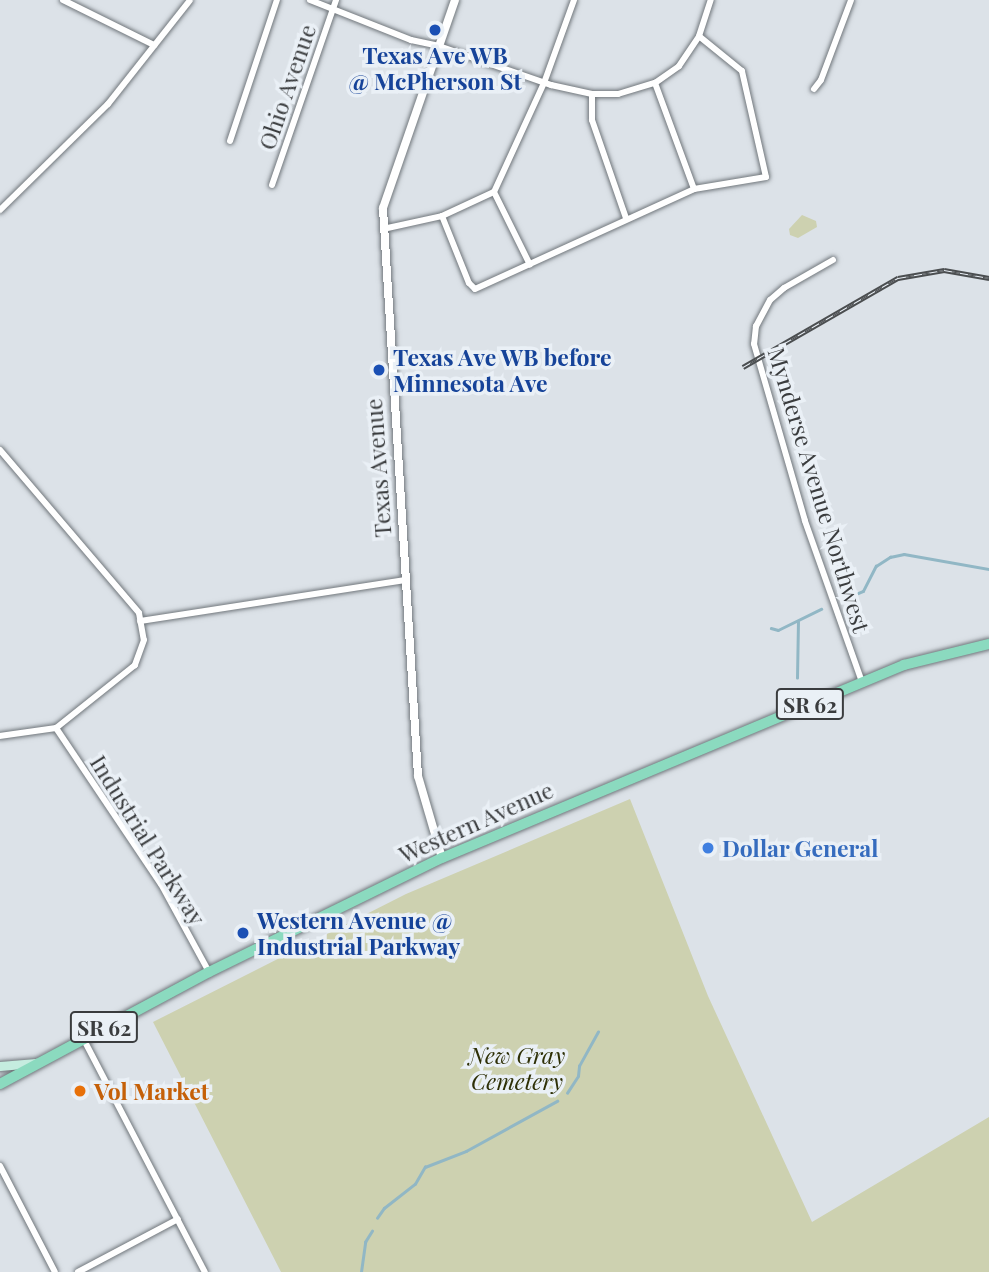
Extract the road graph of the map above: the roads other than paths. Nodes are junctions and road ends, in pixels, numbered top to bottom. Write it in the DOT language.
graph roads {
  1 [pos="62,0"];
  2 [pos="190,0"];
  3 [pos="277,0"];
  4 [pos="310,0"];
  5 [pos="336,0"];
  6 [pos="455,0"];
  7 [pos="574,0"];
  8 [pos="711,0"];
  9 [pos="851,0"];
  10 [pos="333,8"];
  11 [pos="699,36"];
  12 [pos="154,45"];
  13 [pos="439,46"];
  14 [pos="544,83"];
  15 [pos="655,83"];
  16 [pos="814,89"];
  17 [pos="592,94"];
  18 [pos="230,141"];
  19 [pos="272,185"];
  20 [pos="694,189"];
  21 [pos="494,192"];
  22 [pos="0,210"];
  23 [pos="442,216"];
  24 [pos="626,218"];
  25 [pos="383,229"];
  26 [pos="833,260"];
  27 [pos="530,265"];
  28 [pos="0,450"];
  29 [pos="404,580"];
  30 [pos="140,621"];
  31 [pos="989,644"];
  32 [pos="862,682"];
  33 [pos="56,728"];
  34 [pos="0,736"];
  35 [pos="442,858"];
  36 [pos="209,972"];
  37 [pos="83,1038"];
  38 [pos="36,1063"];
  39 [pos="0,1066"];
  40 [pos="0,1084"];
  41 [pos="0,1166"];
  42 [pos="178,1219"];
  43 [pos="55,1272"];
  44 [pos="78,1272"];
  45 [pos="205,1272"];
  1 -- 12 [label="street"];
  2 -- 12 [label="street"];
  3 -- 18 [label="street"];
  4 -- 10 [label="street"];
  5 -- 10 [label="street, Ohio Avenue"];
  6 -- 13 [label="street, Texas Avenue"];
  7 -- 14 [label="street"];
  8 -- 11 [label="street"];
  9 -- 16 [label="street"];
  10 -- 13 [label="street"];
  10 -- 19 [label="street, Ohio Avenue"];
  11 -- 15 [label="street"];
  11 -- 20 [label="street"];
  12 -- 22 [label="street"];
  13 -- 14 [label="street"];
  13 -- 25 [label="street, Texas Avenue"];
  14 -- 17 [label="street"];
  14 -- 21 [label="street"];
  15 -- 17 [label="street"];
  15 -- 20 [label="street"];
  17 -- 24 [label="street"];
  20 -- 24 [label="street"];
  21 -- 23 [label="street"];
  21 -- 27 [label="street"];
  23 -- 25 [label="street"];
  23 -- 27 [label="street"];
  24 -- 27 [label="street"];
  25 -- 29 [label="street, Texas Avenue"];
  26 -- 32 [label="street, Mynderse Avenue Northwest"];
  28 -- 30 [label="street"];
  29 -- 30 [label="street"];
  29 -- 35 [label="street, Texas Avenue"];
  30 -- 33 [label="street"];
  31 -- 32 [label="main road, Western Avenue / SR 62"];
  32 -- 35 [label="main road, Western Avenue / SR 62"];
  33 -- 34 [label="street"];
  33 -- 36 [label="street, Industrial Parkway"];
  35 -- 36 [label="main road, Western Avenue / SR 62"];
  36 -- 37 [label="main road, Western Avenue / SR 62"];
  37 -- 38 [label="main road, Western Avenue / SR 62"];
  37 -- 42 [label="street"];
  38 -- 39 [label="main road"];
  38 -- 40 [label="main road, Western Avenue / SR 62"];
  41 -- 43 [label="street"];
  42 -- 44 [label="street"];
  42 -- 45 [label="street"];
}
